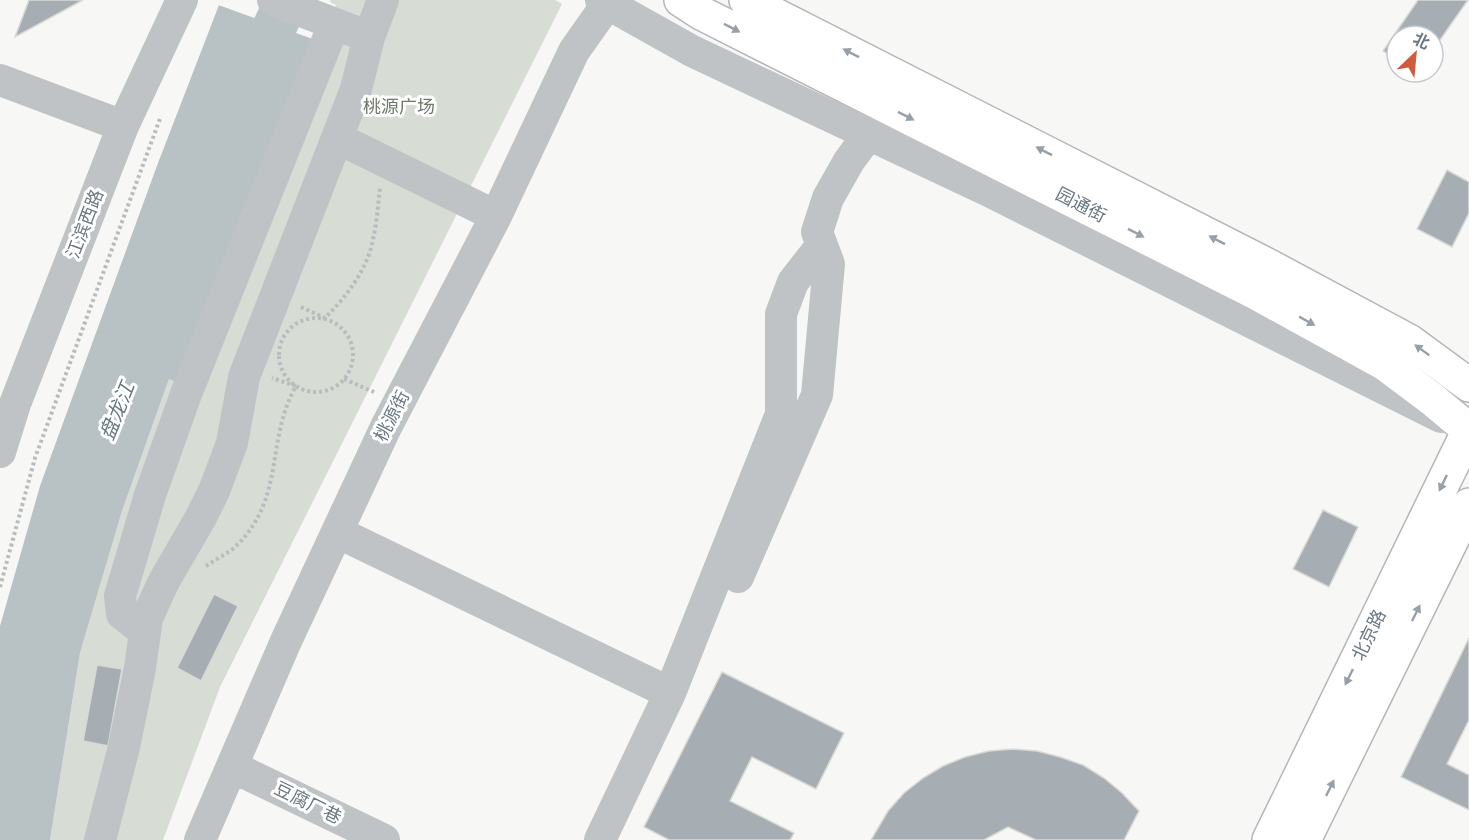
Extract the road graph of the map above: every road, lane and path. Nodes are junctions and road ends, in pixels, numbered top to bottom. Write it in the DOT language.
graph roads {
  1 [pos="182,0"];
  2 [pos="273,0"];
  3 [pos="383,0"];
  4 [pos="681,0"];
  5 [pos="746,0"];
  6 [pos="606,1"];
  7 [pos="332,23"];
  8 [pos="369,37"];
  9 [pos="0,80"];
  10 [pos="165,106"];
  11 [pos="123,126"];
  12 [pos="869,134"];
  13 [pos="337,138"];
  14 [pos="384,160"];
  15 [pos="496,216"];
  16 [pos="822,245"];
  17 [pos="1263,280"];
  18 [pos="325,318"];
  19 [pos="1469,385"];
  20 [pos="296,386"];
  21 [pos="1469,430"];
  22 [pos="0,452"];
  23 [pos="1469,505"];
  24 [pos="337,532"];
  25 [pos="200,569"];
  26 [pos="0,586"];
  27 [pos="145,632"];
  28 [pos="712,638"];
  29 [pos="670,693"];
  30 [pos="232,767"];
  31 [pos="100,840"];
  32 [pos="200,840"];
  33 [pos="384,840"];
  34 [pos="600,840"];
  35 [pos="1269,840"];
  36 [pos="1304,840"];
  1 -- 11 [label="street, 江滨西路"];
  2 -- 7 [label="street"];
  3 -- 8 [label="street"];
  4 -- 17 [label="main road, 园通街, one-way"];
  17 -- 5 [label="main road, 园通街, one-way"];
  6 -- 12 [label="street"];
  6 -- 15 [label="street, 桃源街"];
  7 -- 8 [label="street"];
  7 -- 27 [label="street"];
  8 -- 13 [label="street"];
  9 -- 11 [label="street"];
  10 -- 26 [label="path"];
  11 -- 22 [label="street, 江滨西路"];
  12 -- 16 [label="street"];
  12 -- 21 [label="street"];
  13 -- 14 [label="street"];
  13 -- 27 [label="street"];
  14 -- 15 [label="street"];
  14 -- 18 [label="path"];
  15 -- 24 [label="street, 桃源街"];
  16 -- 28 [label="street"];
  16 -- 29 [label="street"];
  19 -- 17 [label="main road, 园通街, one-way"];
  17 -- 21 [label="main road, 园通街, one-way"];
  18 -- 20 [label="path"];
  18 -- 20 [label="path"];
  20 -- 25 [label="path"];
  21 -- 35 [label="main road, 北京路, one-way"];
  36 -- 23 [label="main road, 北京路, one-way"];
  24 -- 29 [label="street"];
  24 -- 30 [label="street, 桃源街"];
  27 -- 31 [label="street"];
  29 -- 34 [label="street"];
  30 -- 32 [label="street, 桃源街"];
  30 -- 33 [label="street, 豆腐厂巷"];
}
